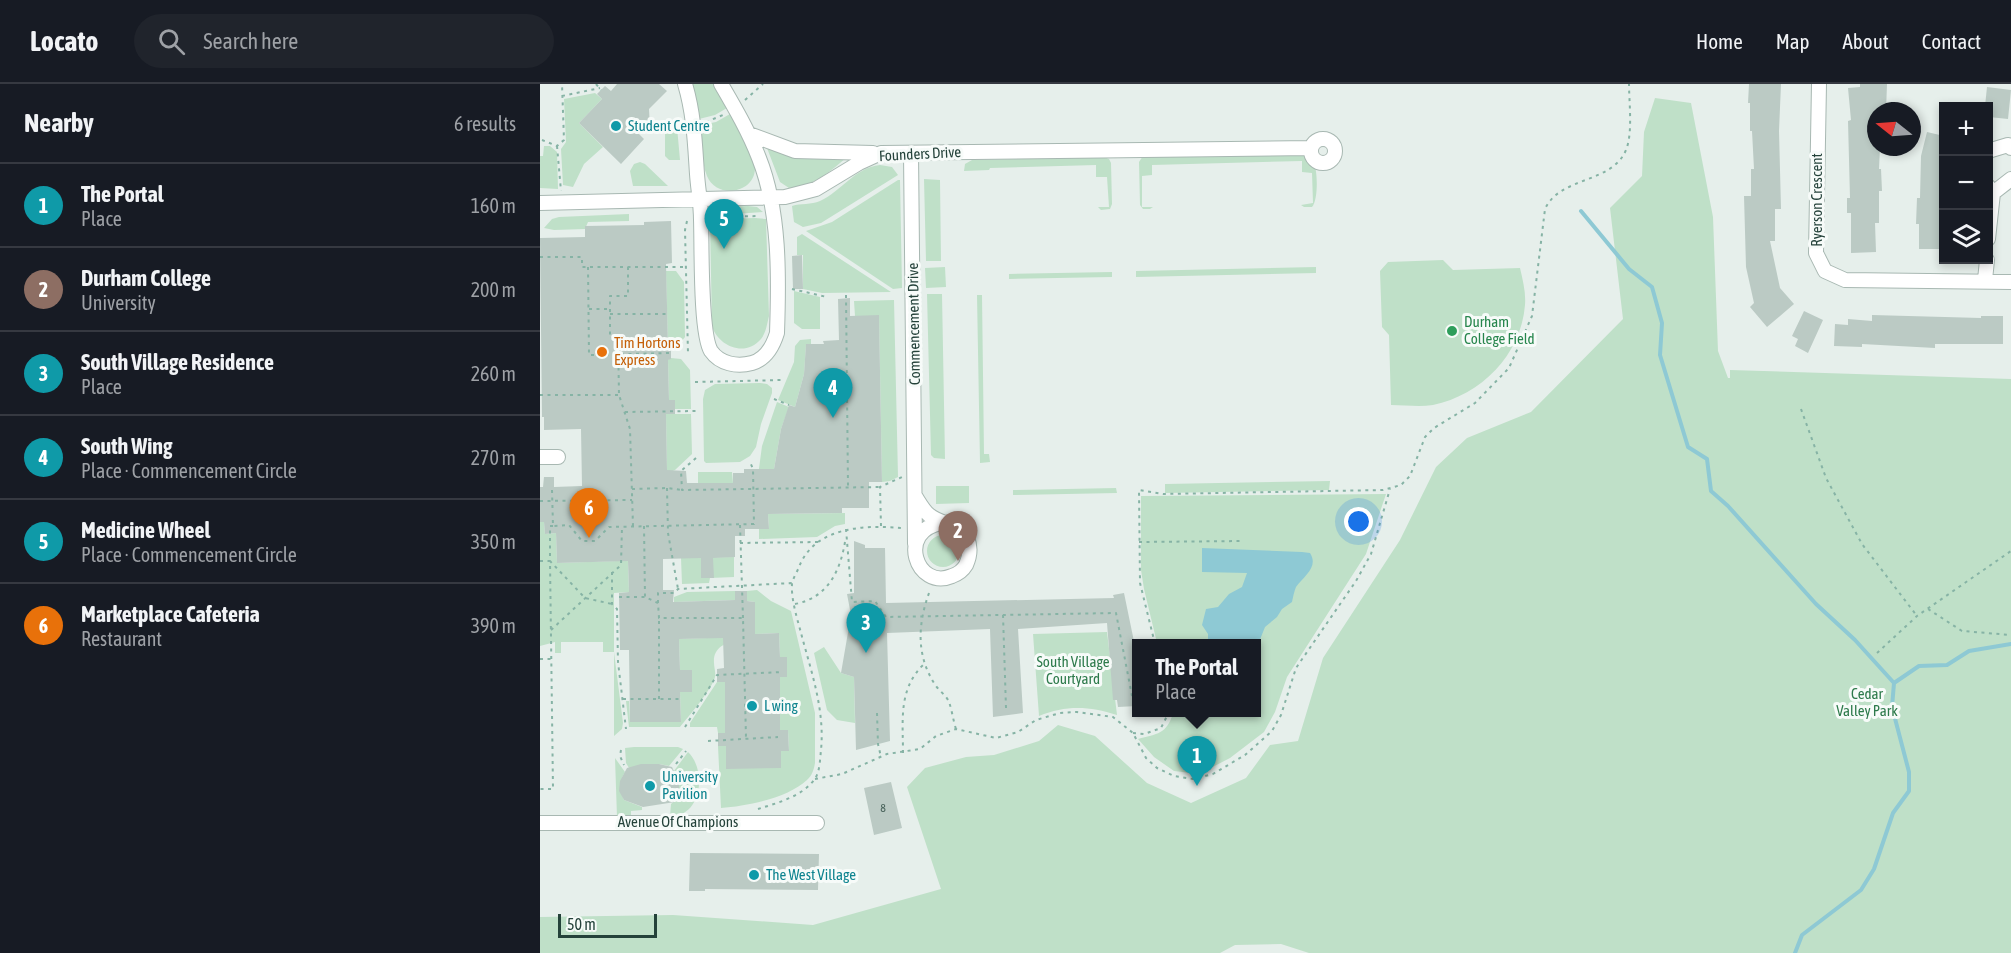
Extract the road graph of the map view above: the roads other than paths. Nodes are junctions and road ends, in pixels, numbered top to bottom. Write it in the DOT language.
graph roads {
  1 [pos="685,84"];
  2 [pos="721,84"];
  3 [pos="1819,84"];
  4 [pos="749,134"];
  5 [pos="1311,148"];
  6 [pos="2011,148"];
  7 [pos="1993,150"];
  8 [pos="881,153"];
  9 [pos="911,153"];
  10 [pos="2011,179"];
  11 [pos="1993,189"];
  12 [pos="771,197"];
  13 [pos="699,199"];
  14 [pos="540,203"];
  15 [pos="1986,264"];
  16 [pos="1984,280"];
  17 [pos="2011,282"];
  18 [pos="540,457"];
  19 [pos="558,457"];
  20 [pos="915,496"];
  21 [pos="942,523"];
  22 [pos="915,544"];
  23 [pos="817,822"];
  24 [pos="540,823"];
  1 -- 13 [label="street"];
  2 -- 4 [label="street"];
  3 -- 16 [label="street, Ryerson Crescent"];
  4 -- 8 [label="street"];
  4 -- 12 [label="street"];
  5 -- 9 [label="street, Founders Drive"];
  6 -- 7 [label="street"];
  8 -- 9 [label="street, Founders Drive"];
  8 -- 12 [label="street, Founders Drive"];
  9 -- 20 [label="street, Commencement Drive"];
  10 -- 11 [label="street"];
  12 -- 13 [label="street, Founders Drive"];
  12 -- 13 [label="street"];
  13 -- 14 [label="street, Founders Drive"];
  15 -- 16 [label="street"];
  16 -- 17 [label="street, Ryerson Crescent"];
  18 -- 19 [label="street"];
  20 -- 21 [label="street, Commencement Drive"];
  20 -- 22 [label="street, Commencement Drive"];
  21 -- 22 [label="street"];
  21 -- 22 [label="street, Commencement Drive"];
  23 -- 24 [label="street, Avenue Of Champions"];
}
